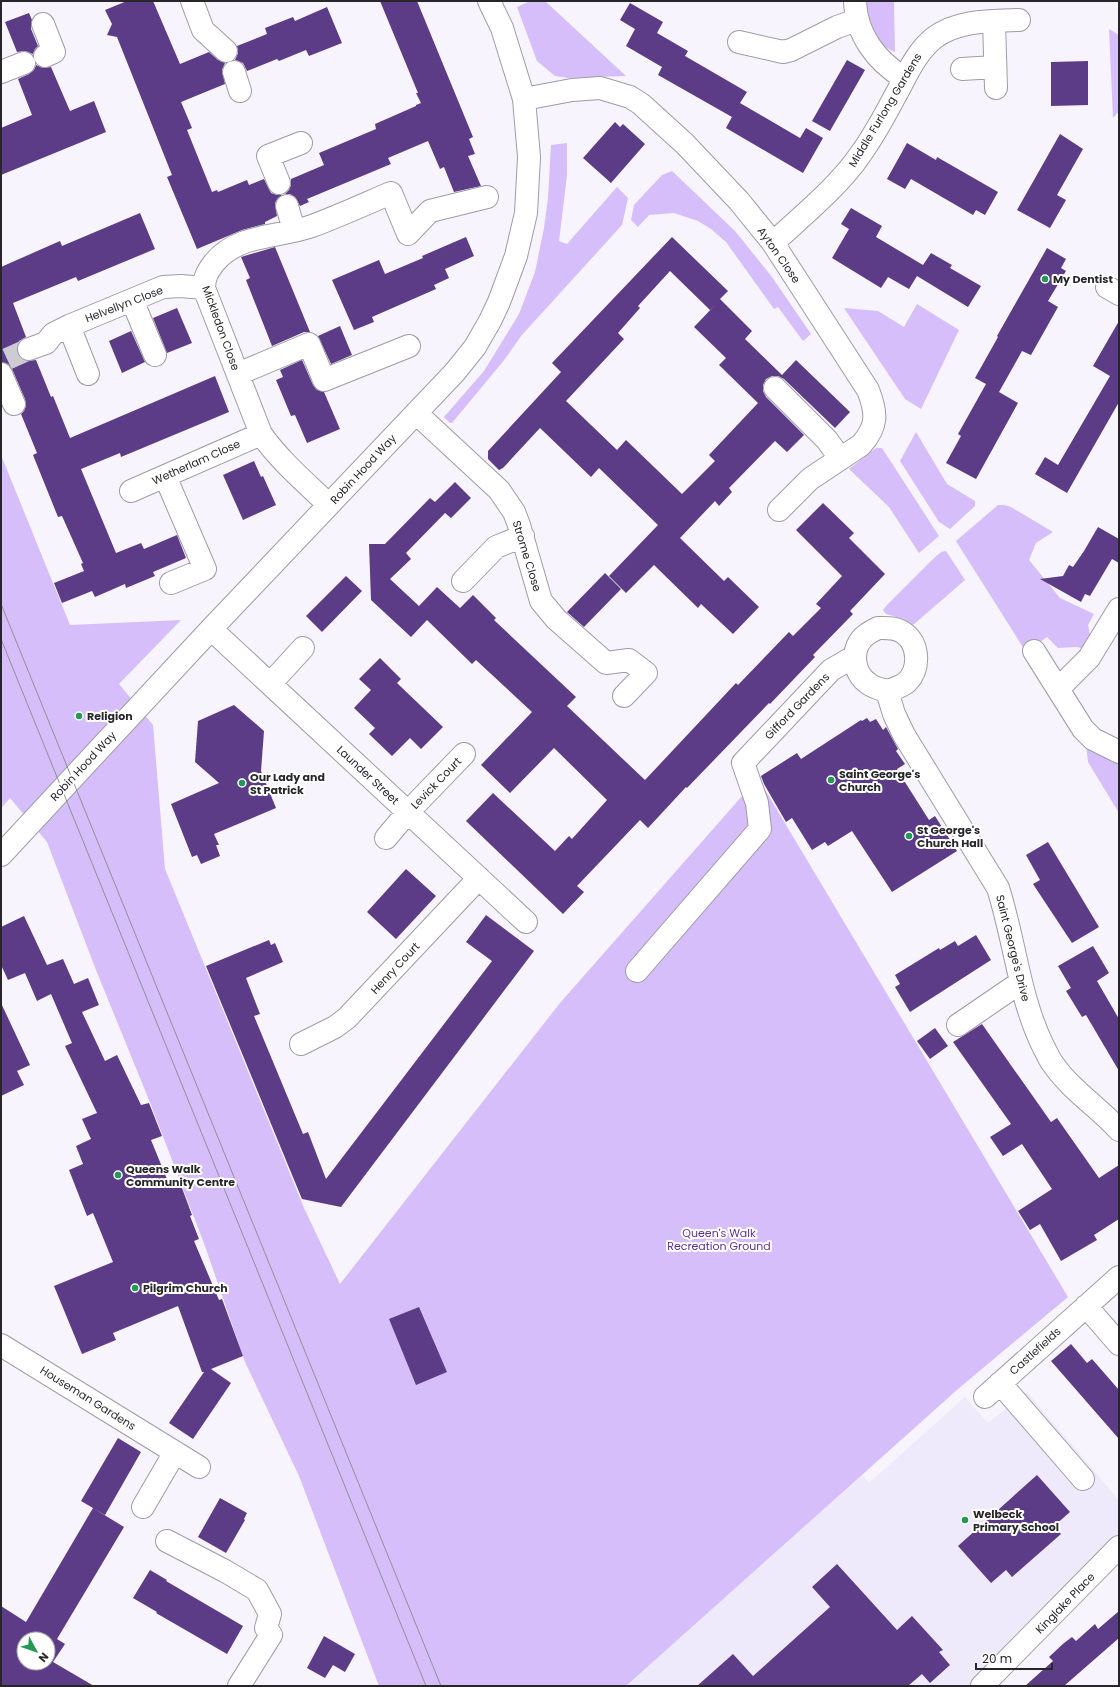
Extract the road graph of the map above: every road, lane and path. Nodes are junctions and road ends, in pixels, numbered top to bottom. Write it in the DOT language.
graph roads {
  1 [pos="194,1"];
  2 [pos="489,1"];
  3 [pos="856,11"];
  4 [pos="1019,20"];
  5 [pos="994,21"];
  6 [pos="43,24"];
  7 [pos="739,42"];
  8 [pos="226,51"];
  9 [pos="45,56"];
  10 [pos="24,64"];
  11 [pos="962,69"];
  12 [pos="1,72"];
  13 [pos="904,78"];
  14 [pos="524,99"];
  15 [pos="300,143"];
  16 [pos="279,184"];
  17 [pos="488,197"];
  18 [pos="287,206"];
  19 [pos="294,230"];
  20 [pos="773,243"];
  21 [pos="204,288"];
  22 [pos="132,300"];
  23 [pos="409,346"];
  24 [pos="155,355"];
  25 [pos="3,365"];
  26 [pos="88,374"];
  27 [pos="238,374"];
  28 [pos="775,388"];
  29 [pos="14,404"];
  30 [pos="416,413"];
  31 [pos="261,434"];
  32 [pos="840,458"];
  33 [pos="165,476"];
  34 [pos="131,491"];
  35 [pos="329,505"];
  36 [pos="779,510"];
  37 [pos="523,536"];
  38 [pos="464,581"];
  39 [pos="171,583"];
  40 [pos="1119,609"];
  41 [pos="211,629"];
  42 [pos="303,648"];
  43 [pos="1034,651"];
  44 [pos="855,656"];
  45 [pos="270,684"];
  46 [pos="1058,689"];
  47 [pos="887,691"];
  48 [pos="624,696"];
  49 [pos="1119,752"];
  50 [pos="464,754"];
  51 [pos="408,812"];
  52 [pos="386,838"];
  53 [pos="1,855"];
  54 [pos="480,878"];
  55 [pos="526,922"];
  56 [pos="637,971"];
  57 [pos="1021,982"];
  58 [pos="958,1025"];
  59 [pos="300,1044"];
  60 [pos="1119,1130"];
  61 [pos="1119,1276"];
  62 [pos="1086,1306"];
  63 [pos="1119,1344"];
  64 [pos="1,1345"];
  65 [pos="175,1452"];
  66 [pos="199,1467"];
  67 [pos="1083,1479"];
  68 [pos="143,1507"];
  69 [pos="167,1541"];
  70 [pos="1119,1548"];
  71 [pos="993,1682"];
  72 [pos="239,1686"];
  1 -- 8 [label="street"];
  2 -- 14 [label="street, Robin Hood Way"];
  3 -- 7 [label="street"];
  3 -- 13 [label="street"];
  4 -- 5 [label="street, Middle Furlong Gardens"];
  5 -- 11 [label="street"];
  5 -- 13 [label="street, Middle Furlong Gardens"];
  6 -- 9 [label="street"];
  10 -- 12 [label="street"];
  13 -- 20 [label="street, Middle Furlong Gardens"];
  14 -- 20 [label="street, Ayton Close"];
  14 -- 30 [label="street, Robin Hood Way"];
  15 -- 16 [label="street"];
  17 -- 19 [label="street, Mickledon Close"];
  18 -- 19 [label="street"];
  19 -- 21 [label="street, Mickledon Close"];
  20 -- 32 [label="street, Ayton Close"];
  21 -- 22 [label="street, Helvellyn Close"];
  21 -- 27 [label="street, Mickledon Close"];
  22 -- 24 [label="street"];
  22 -- 26 [label="street, Helvellyn Close"];
  23 -- 27 [label="street"];
  25 -- 29 [label="street"];
  27 -- 31 [label="street, Mickledon Close"];
  28 -- 32 [label="street"];
  30 -- 35 [label="street, Robin Hood Way"];
  30 -- 37 [label="street, Strome Close"];
  31 -- 33 [label="street, Wetherlam Close"];
  31 -- 35 [label="street, Mickledon Close"];
  32 -- 36 [label="street, Ayton Close"];
  33 -- 34 [label="street, Wetherlam Close"];
  33 -- 39 [label="street"];
  35 -- 41 [label="street, Robin Hood Way"];
  37 -- 38 [label="street"];
  37 -- 48 [label="street, Strome Close"];
  40 -- 46 [label="street"];
  41 -- 45 [label="street, Launder Street"];
  41 -- 53 [label="street, Robin Hood Way"];
  42 -- 45 [label="street"];
  43 -- 46 [label="street"];
  44 -- 47 [label="street"];
  44 -- 47 [label="street"];
  44 -- 56 [label="street, Gifford Gardens"];
  45 -- 51 [label="street, Launder Street"];
  46 -- 49 [label="street"];
  47 -- 57 [label="street, Saint George's Drive"];
  50 -- 51 [label="street, Levick Court"];
  51 -- 52 [label="street, Levick Court"];
  51 -- 54 [label="street, Launder Street"];
  54 -- 55 [label="street, Launder Street"];
  54 -- 59 [label="street, Henry Court"];
  57 -- 58 [label="street"];
  57 -- 60 [label="street, Saint George's Drive"];
  61 -- 62 [label="street, Castlefields"];
  62 -- 63 [label="street"];
  62 -- 67 [label="street, Castlefields"];
  64 -- 65 [label="street, Houseman Gardens"];
  65 -- 66 [label="street, Houseman Gardens"];
  65 -- 68 [label="street"];
  69 -- 72 [label="street"];
  70 -- 71 [label="street, Kinglake Place"];
}
